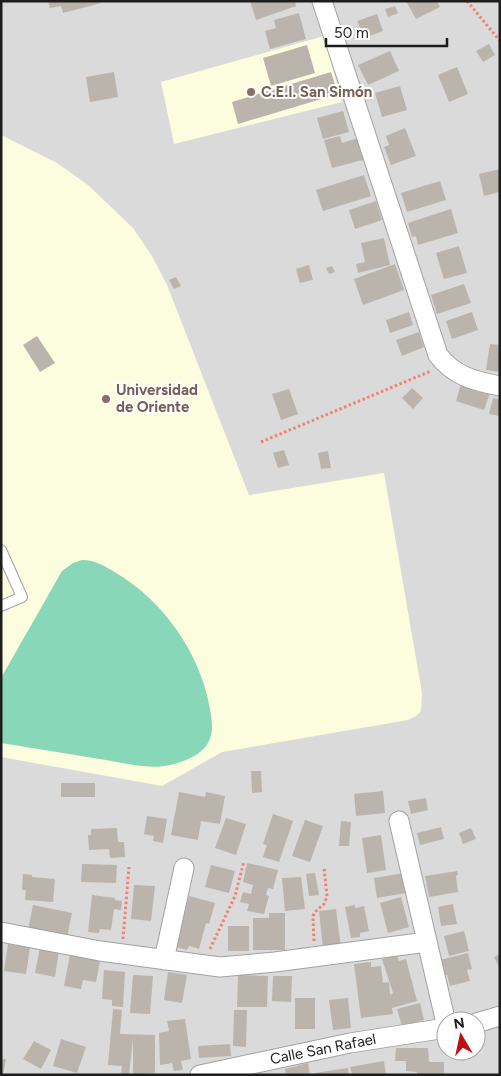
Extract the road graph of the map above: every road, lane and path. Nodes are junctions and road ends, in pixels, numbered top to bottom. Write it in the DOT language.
graph roads {
  1 [pos="322,1"];
  2 [pos="467,1"];
  3 [pos="500,41"];
  4 [pos="446,365"];
  5 [pos="500,386"];
  6 [pos="261,442"];
  7 [pos="1,550"];
  8 [pos="1,606"];
  9 [pos="399,821"];
  10 [pos="244,861"];
  11 [pos="129,867"];
  12 [pos="324,867"];
  13 [pos="184,868"];
  14 [pos="1,932"];
  15 [pos="426,942"];
  16 [pos="122,954"];
  17 [pos="315,957"];
  18 [pos="164,960"];
  19 [pos="202,965"];
  20 [pos="443,1011"];
  21 [pos="500,1016"];
  22 [pos="486,1020"];
  23 [pos="436,1030"];
  24 [pos="200,1075"];
  1 -- 4 [label="street"];
  2 -- 3 [label="path"];
  4 -- 5 [label="street"];
  4 -- 6 [label="path"];
  7 -- 8 [label="lane"];
  9 -- 15 [label="street"];
  10 -- 19 [label="path"];
  11 -- 16 [label="path"];
  12 -- 17 [label="path"];
  13 -- 18 [label="street"];
  14 -- 16 [label="street"];
  15 -- 17 [label="street"];
  15 -- 20 [label="street"];
  16 -- 18 [label="street"];
  17 -- 19 [label="street"];
  18 -- 19 [label="street"];
  21 -- 22 [label="street"];
  23 -- 24 [label="street, Calle San Rafael"];
}
